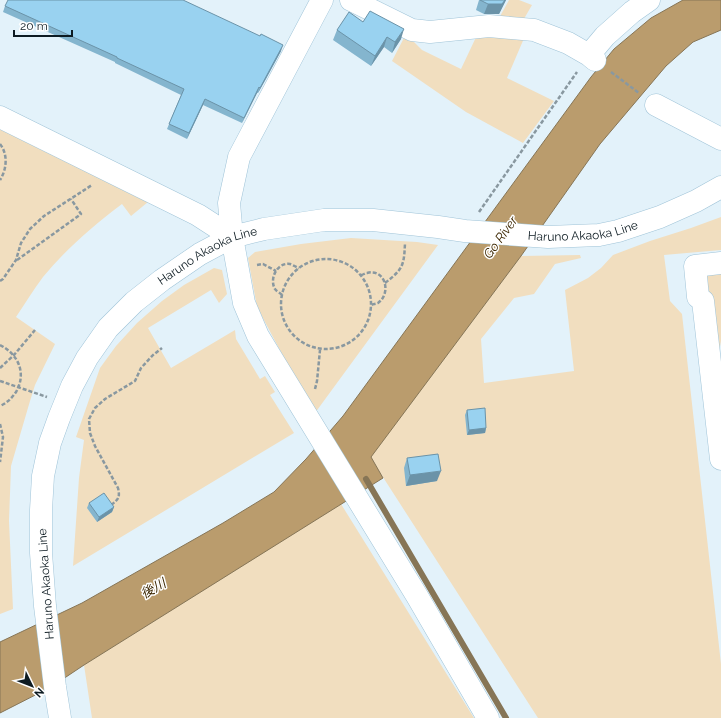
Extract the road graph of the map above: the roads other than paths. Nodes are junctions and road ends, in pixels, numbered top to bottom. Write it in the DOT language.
graph roads {
  1 [pos="322,0"];
  2 [pos="351,0"];
  3 [pos="649,0"];
  4 [pos="656,105"];
  5 [pos="0,117"];
  6 [pos="721,139"];
  7 [pos="721,187"];
  8 [pos="232,237"];
  9 [pos="721,263"];
  10 [pos="721,459"];
  11 [pos="60,718"];
  12 [pos="488,718"];
  1 -- 8 [label="street"];
  2 -- 3 [label="street"];
  4 -- 6 [label="street"];
  5 -- 8 [label="street"];
  7 -- 8 [label="street, Haruno Akaoka Line"];
  8 -- 11 [label="street, Haruno Akaoka Line"];
  8 -- 12 [label="street"];
  9 -- 10 [label="street"];
}
